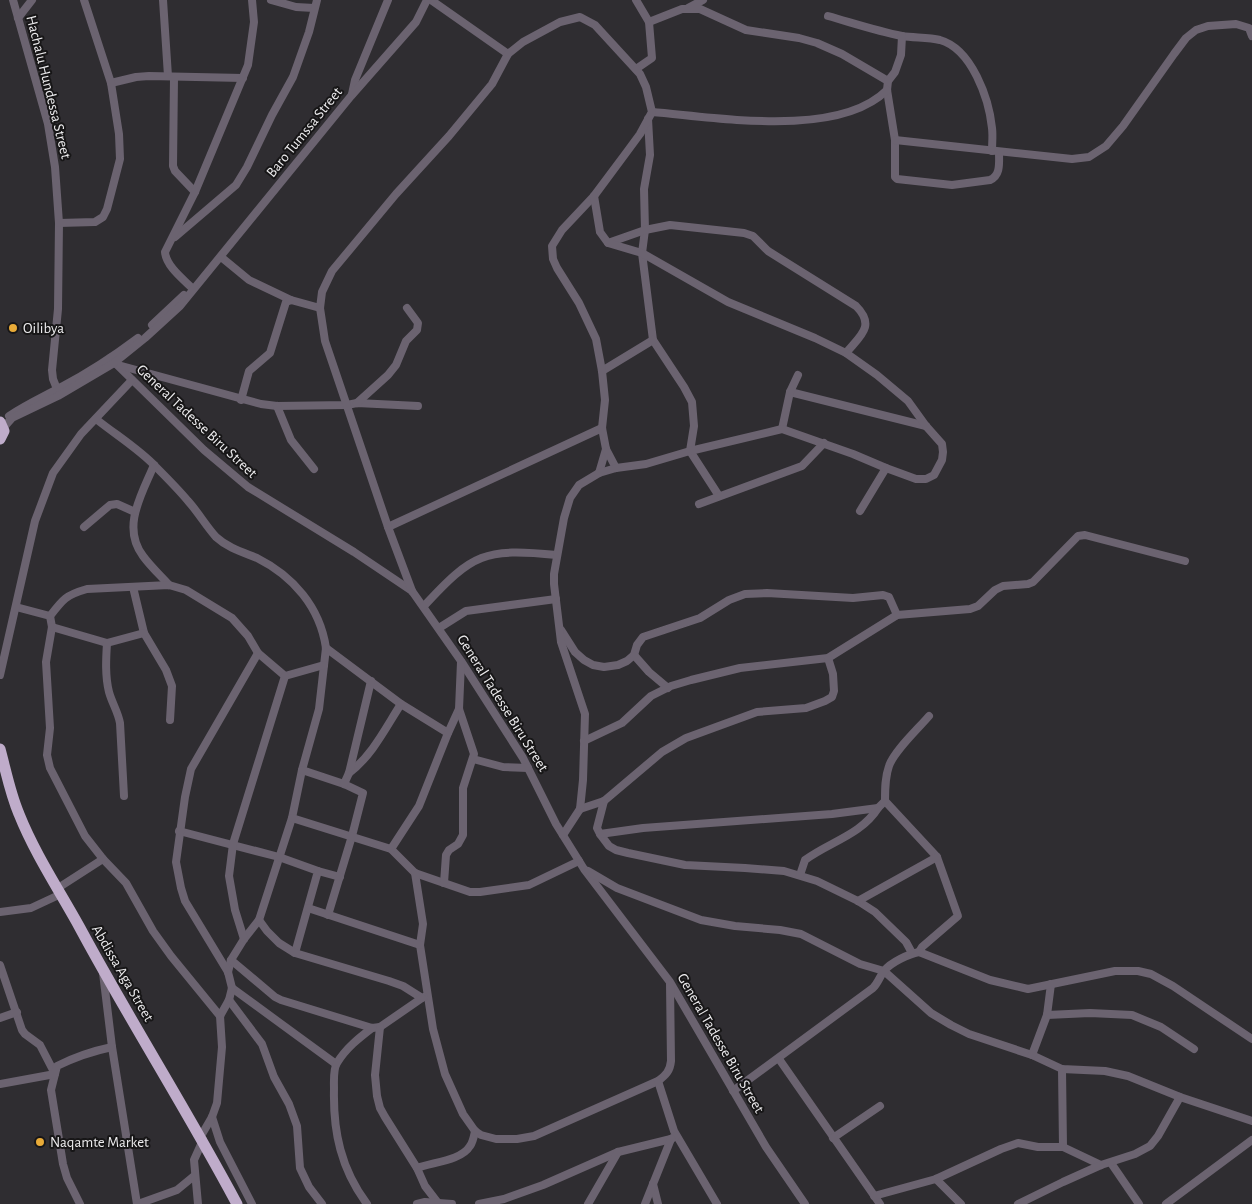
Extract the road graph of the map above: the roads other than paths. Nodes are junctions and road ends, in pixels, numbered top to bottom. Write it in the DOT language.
graph roads {
  1 [pos="13,0"];
  2 [pos="32,0"];
  3 [pos="84,0"];
  4 [pos="163,0"];
  5 [pos="252,0"];
  6 [pos="271,0"];
  7 [pos="388,0"];
  8 [pos="429,0"];
  9 [pos="636,0"];
  10 [pos="702,0"];
  11 [pos="316,4"];
  12 [pos="688,8"];
  13 [pos="828,16"];
  14 [pos="18,18"];
  15 [pos="649,22"];
  16 [pos="902,36"];
  17 [pos="1252,36"];
  18 [pos="508,54"];
  19 [pos="636,69"];
  20 [pos="171,77"];
  21 [pos="244,78"];
  22 [pos="888,81"];
  23 [pos="111,83"];
  24 [pos="887,90"];
  25 [pos="352,96"];
  26 [pos="650,115"];
  27 [pos="895,140"];
  28 [pos="996,151"];
  29 [pos="195,192"];
  30 [pos="594,196"];
  31 [pos="60,223"];
  32 [pos="645,230"];
  33 [pos="172,239"];
  34 [pos="608,244"];
  35 [pos="642,253"];
  36 [pos="221,257"];
  37 [pos="201,281"];
  38 [pos="192,288"];
  39 [pos="291,300"];
  40 [pos="320,308"];
  41 [pos="407,308"];
  42 [pos="653,340"];
  43 [pos="846,353"];
  44 [pos="113,362"];
  45 [pos="602,371"];
  46 [pos="798,375"];
  47 [pos="132,380"];
  48 [pos="57,389"];
  49 [pos="790,392"];
  50 [pos="241,400"];
  51 [pos="357,403"];
  52 [pos="347,405"];
  53 [pos="277,406"];
  54 [pos="418,406"];
  55 [pos="96,419"];
  56 [pos="926,426"];
  57 [pos="602,428"];
  58 [pos="782,429"];
  59 [pos="1,431"];
  60 [pos="824,444"];
  61 [pos="606,449"];
  62 [pos="690,452"];
  63 [pos="154,465"];
  64 [pos="616,468"];
  65 [pos="886,468"];
  66 [pos="314,469"];
  67 [pos="599,473"];
  68 [pos="719,496"];
  69 [pos="699,504"];
  70 [pos="135,512"];
  71 [pos="860,512"];
  72 [pos="84,527"];
  73 [pos="388,527"];
  74 [pos="557,555"];
  75 [pos="1185,561"];
  76 [pos="170,585"];
  77 [pos="133,587"];
  78 [pos="412,591"];
  79 [pos="556,599"];
  80 [pos="424,606"];
  81 [pos="16,607"];
  82 [pos="897,615"];
  83 [pos="50,616"];
  84 [pos="52,627"];
  85 [pos="439,628"];
  86 [pos="560,628"];
  87 [pos="144,632"];
  88 [pos="107,643"];
  89 [pos="326,648"];
  90 [pos="258,653"];
  91 [pos="634,655"];
  92 [pos="828,658"];
  93 [pos="461,661"];
  94 [pos="324,665"];
  95 [pos="0,675"];
  96 [pos="285,676"];
  97 [pos="371,681"];
  98 [pos="668,688"];
  99 [pos="401,704"];
  100 [pos="460,709"];
  101 [pos="929,716"];
  102 [pos="170,720"];
  103 [pos="448,733"];
  104 [pos="584,741"];
  105 [pos="0,749"];
  106 [pos="473,760"];
  107 [pos="528,768"];
  108 [pos="302,770"];
  109 [pos="349,773"];
  110 [pos="3,778"];
  111 [pos="344,784"];
  112 [pos="124,796"];
  113 [pos="604,801"];
  114 [pos="885,801"];
  115 [pos="878,808"];
  116 [pos="580,809"];
  117 [pos="292,818"];
  118 [pos="179,832"];
  119 [pos="600,834"];
  120 [pos="563,835"];
  121 [pos="352,836"];
  122 [pos="232,844"];
  123 [pos="391,849"];
  124 [pos="279,857"];
  125 [pos="937,857"];
  126 [pos="103,859"];
  127 [pos="579,861"];
  128 [pos="584,868"];
  129 [pos="318,871"];
  130 [pos="415,873"];
  131 [pos="800,875"];
  132 [pos="340,877"];
  133 [pos="444,883"];
  134 [pos="60,891"];
  135 [pos="858,901"];
  136 [pos="308,908"];
  137 [pos="0,912"];
  138 [pos="328,915"];
  139 [pos="259,920"];
  140 [pos="244,938"];
  141 [pos="420,945"];
  142 [pos="295,953"];
  143 [pos="916,953"];
  144 [pos="231,960"];
  145 [pos="0,964"];
  146 [pos="102,970"];
  147 [pos="884,971"];
  148 [pos="228,972"];
  149 [pos="670,982"];
  150 [pos="1052,984"];
  151 [pos="232,988"];
  152 [pos="425,997"];
  153 [pos="229,1000"];
  154 [pos="16,1012"];
  155 [pos="1047,1014"];
  156 [pos="220,1016"];
  157 [pos="0,1018"];
  158 [pos="376,1027"];
  159 [pos="1252,1039"];
  160 [pos="112,1047"];
  161 [pos="1194,1049"];
  162 [pos="1032,1054"];
  163 [pos="779,1059"];
  164 [pos="336,1064"];
  165 [pos="1062,1069"];
  166 [pos="55,1074"];
  167 [pos="658,1081"];
  168 [pos="0,1084"];
  169 [pos="733,1091"];
  170 [pos="1180,1097"];
  171 [pos="880,1106"];
  172 [pos="212,1117"];
  173 [pos="1252,1120"];
  174 [pos="475,1132"];
  175 [pos="673,1137"];
  176 [pos="202,1138"];
  177 [pos="833,1138"];
  178 [pos="1252,1140"];
  179 [pos="1063,1147"];
  180 [pos="618,1152"];
  181 [pos="1111,1163"];
  182 [pos="1101,1165"];
  183 [pos="417,1168"];
  184 [pos="194,1176"];
  185 [pos="936,1179"];
  186 [pos="653,1184"];
  187 [pos="874,1196"];
  188 [pos="438,1203"];
  189 [pos="80,1204"];
  190 [pos="137,1204"];
  191 [pos="198,1204"];
  192 [pos="237,1204"];
  193 [pos="252,1204"];
  194 [pos="322,1204"];
  195 [pos="367,1204"];
  196 [pos="418,1204"];
  197 [pos="450,1204"];
  198 [pos="479,1204"];
  199 [pos="588,1204"];
  200 [pos="645,1204"];
  201 [pos="658,1204"];
  202 [pos="717,1204"];
  203 [pos="805,1204"];
  204 [pos="880,1204"];
  205 [pos="962,1204"];
  206 [pos="1018,1204"];
  207 [pos="1139,1204"];
  208 [pos="1166,1204"];
  1 -- 14 [label="street, Hachalu Hundessa Street"];
  2 -- 14 [label="street"];
  3 -- 23 [label="street"];
  4 -- 20 [label="street"];
  5 -- 21 [label="street"];
  6 -- 11 [label="street"];
  7 -- 25 [label="street"];
  8 -- 18 [label="street"];
  8 -- 25 [label="street, Baro Tumssa Street"];
  9 -- 15 [label="street"];
  10 -- 12 [label="street"];
  11 -- 33 [label="street"];
  12 -- 15 [label="street"];
  12 -- 22 [label="street"];
  13 -- 16 [label="street"];
  14 -- 31 [label="street, Hachalu Hundessa Street"];
  15 -- 19 [label="street"];
  16 -- 22 [label="street"];
  16 -- 28 [label="street"];
  17 -- 28 [label="street"];
  18 -- 19 [label="street"];
  18 -- 40 [label="street"];
  19 -- 26 [label="street"];
  20 -- 21 [label="street"];
  20 -- 23 [label="street"];
  20 -- 29 [label="street"];
  21 -- 29 [label="street"];
  22 -- 24 [label="street"];
  23 -- 31 [label="street"];
  24 -- 26 [label="street"];
  24 -- 27 [label="street"];
  25 -- 36 [label="street, Baro Tumssa Street"];
  26 -- 30 [label="street"];
  26 -- 32 [label="street"];
  27 -- 28 [label="street"];
  27 -- 28 [label="street"];
  29 -- 33 [label="street"];
  30 -- 34 [label="street"];
  30 -- 45 [label="street"];
  31 -- 48 [label="street, Hachalu Hundessa Street"];
  32 -- 34 [label="street"];
  32 -- 35 [label="street"];
  32 -- 43 [label="street"];
  33 -- 38 [label="street"];
  34 -- 35 [label="street"];
  35 -- 42 [label="street"];
  35 -- 43 [label="street"];
  36 -- 37 [label="street, Baro Tumssa Street"];
  36 -- 39 [label="street"];
  37 -- 38 [label="street, Baro Tumssa Street"];
  37 -- 44 [label="street, Baro Tumssa Street"];
  38 -- 44 [label="street, Baro Tumssa Street"];
  39 -- 40 [label="street"];
  39 -- 50 [label="street"];
  40 -- 52 [label="street"];
  41 -- 51 [label="street"];
  42 -- 45 [label="street"];
  42 -- 62 [label="street"];
  43 -- 56 [label="street"];
  44 -- 47 [label="street, General Tadesse Biru Street"];
  44 -- 48 [label="street, Baro Tumssa Street"];
  44 -- 50 [label="street"];
  44 -- 59 [label="street, Baro Tumssa Street"];
  45 -- 57 [label="street"];
  46 -- 49 [label="street"];
  47 -- 55 [label="street"];
  47 -- 78 [label="street, General Tadesse Biru Street"];
  48 -- 59 [label="street, Baro Tumssa Street"];
  49 -- 56 [label="street"];
  49 -- 58 [label="street"];
  50 -- 53 [label="street"];
  51 -- 52 [label="street"];
  51 -- 54 [label="street"];
  52 -- 53 [label="street"];
  52 -- 73 [label="street"];
  53 -- 66 [label="street"];
  55 -- 63 [label="street"];
  55 -- 81 [label="street"];
  56 -- 65 [label="street"];
  57 -- 61 [label="street"];
  57 -- 73 [label="street"];
  58 -- 60 [label="street"];
  58 -- 62 [label="street"];
  60 -- 65 [label="street"];
  60 -- 68 [label="street"];
  61 -- 64 [label="street"];
  61 -- 67 [label="street"];
  62 -- 64 [label="street"];
  62 -- 68 [label="street"];
  63 -- 70 [label="street"];
  63 -- 89 [label="street"];
  64 -- 67 [label="street"];
  65 -- 71 [label="street"];
  67 -- 74 [label="street"];
  68 -- 69 [label="street"];
  70 -- 72 [label="street"];
  70 -- 76 [label="street"];
  73 -- 78 [label="street"];
  74 -- 79 [label="street"];
  74 -- 80 [label="street"];
  75 -- 82 [label="street"];
  76 -- 77 [label="street"];
  76 -- 90 [label="street"];
  77 -- 83 [label="street"];
  77 -- 87 [label="street"];
  78 -- 80 [label="street, General Tadesse Biru Street"];
  79 -- 85 [label="street"];
  79 -- 86 [label="street"];
  80 -- 85 [label="street, General Tadesse Biru Street"];
  81 -- 83 [label="street"];
  81 -- 95 [label="street"];
  82 -- 91 [label="street"];
  82 -- 92 [label="street"];
  83 -- 84 [label="street"];
  84 -- 88 [label="street"];
  84 -- 126 [label="street"];
  85 -- 93 [label="street, General Tadesse Biru Street"];
  86 -- 91 [label="street"];
  86 -- 104 [label="street"];
  87 -- 88 [label="street"];
  87 -- 102 [label="street"];
  88 -- 112 [label="street"];
  89 -- 94 [label="street"];
  89 -- 97 [label="street"];
  90 -- 96 [label="street"];
  90 -- 118 [label="street"];
  91 -- 98 [label="street"];
  92 -- 98 [label="street"];
  92 -- 113 [label="street"];
  93 -- 100 [label="street"];
  93 -- 107 [label="street, General Tadesse Biru Street"];
  94 -- 96 [label="street"];
  94 -- 108 [label="street"];
  96 -- 122 [label="street"];
  97 -- 99 [label="street"];
  97 -- 109 [label="street"];
  98 -- 104 [label="street"];
  99 -- 103 [label="street"];
  99 -- 109 [label="street"];
  100 -- 103 [label="street"];
  100 -- 106 [label="street"];
  101 -- 114 [label="street"];
  103 -- 123 [label="street"];
  104 -- 116 [label="street"];
  105 -- 110 [label="highway, Abdissa Aga Street"];
  106 -- 107 [label="street"];
  106 -- 133 [label="street"];
  107 -- 120 [label="street, General Tadesse Biru Street"];
  108 -- 111 [label="street"];
  108 -- 117 [label="street"];
  109 -- 111 [label="street"];
  110 -- 134 [label="highway, Abdissa Aga Street"];
  111 -- 121 [label="street"];
  113 -- 116 [label="street"];
  113 -- 119 [label="street"];
  114 -- 115 [label="street"];
  114 -- 125 [label="street"];
  115 -- 119 [label="street"];
  115 -- 131 [label="street"];
  116 -- 120 [label="street"];
  117 -- 121 [label="street"];
  117 -- 124 [label="street"];
  118 -- 122 [label="street"];
  118 -- 148 [label="street"];
  119 -- 131 [label="street"];
  120 -- 127 [label="street, General Tadesse Biru Street"];
  121 -- 123 [label="street"];
  121 -- 132 [label="street"];
  122 -- 124 [label="street"];
  122 -- 140 [label="street"];
  123 -- 130 [label="street"];
  124 -- 129 [label="street"];
  124 -- 139 [label="street"];
  125 -- 135 [label="street"];
  125 -- 143 [label="street"];
  126 -- 134 [label="street"];
  126 -- 156 [label="street"];
  127 -- 128 [label="street, General Tadesse Biru Street"];
  127 -- 133 [label="street"];
  128 -- 147 [label="street"];
  128 -- 149 [label="street, General Tadesse Biru Street"];
  129 -- 132 [label="street"];
  129 -- 136 [label="street"];
  130 -- 133 [label="street"];
  130 -- 141 [label="street"];
  131 -- 135 [label="street"];
  132 -- 138 [label="street"];
  134 -- 137 [label="street"];
  134 -- 146 [label="highway, Abdissa Aga Street"];
  135 -- 143 [label="street"];
  136 -- 138 [label="street"];
  136 -- 142 [label="street"];
  138 -- 141 [label="street"];
  139 -- 140 [label="street"];
  139 -- 142 [label="street"];
  140 -- 144 [label="street"];
  141 -- 152 [label="street"];
  142 -- 152 [label="street"];
  143 -- 147 [label="street"];
  143 -- 150 [label="street"];
  144 -- 148 [label="street"];
  144 -- 158 [label="street"];
  145 -- 154 [label="street"];
  146 -- 160 [label="street"];
  146 -- 176 [label="highway, Abdissa Aga Street"];
  147 -- 162 [label="street"];
  147 -- 163 [label="street"];
  148 -- 151 [label="street"];
  149 -- 167 [label="street"];
  149 -- 169 [label="street, General Tadesse Biru Street"];
  150 -- 155 [label="street"];
  150 -- 159 [label="street"];
  151 -- 153 [label="street"];
  151 -- 164 [label="street"];
  152 -- 158 [label="street"];
  152 -- 174 [label="street"];
  153 -- 156 [label="street"];
  153 -- 194 [label="street"];
  154 -- 157 [label="street"];
  154 -- 166 [label="street"];
  155 -- 161 [label="street"];
  155 -- 162 [label="street"];
  156 -- 172 [label="street"];
  158 -- 164 [label="street"];
  158 -- 183 [label="street"];
  160 -- 166 [label="street"];
  160 -- 190 [label="street"];
  162 -- 165 [label="street"];
  163 -- 169 [label="street"];
  163 -- 177 [label="street"];
  164 -- 195 [label="street"];
  165 -- 170 [label="street"];
  165 -- 179 [label="street"];
  166 -- 168 [label="street"];
  166 -- 189 [label="street"];
  167 -- 174 [label="street"];
  167 -- 175 [label="street"];
  169 -- 203 [label="street, General Tadesse Biru Street"];
  170 -- 173 [label="street"];
  170 -- 181 [label="street"];
  171 -- 177 [label="street"];
  172 -- 176 [label="street"];
  172 -- 193 [label="street"];
  174 -- 183 [label="street"];
  175 -- 180 [label="street"];
  175 -- 186 [label="street"];
  175 -- 202 [label="street"];
  176 -- 184 [label="street"];
  176 -- 192 [label="highway, Abdissa Aga Street"];
  177 -- 187 [label="street"];
  178 -- 208 [label="street"];
  179 -- 182 [label="street"];
  179 -- 185 [label="street"];
  180 -- 198 [label="street"];
  180 -- 199 [label="street"];
  181 -- 182 [label="street"];
  181 -- 207 [label="street"];
  182 -- 206 [label="street"];
  183 -- 188 [label="street"];
  184 -- 190 [label="street"];
  184 -- 191 [label="street"];
  185 -- 187 [label="street"];
  185 -- 205 [label="street"];
  186 -- 200 [label="street"];
  186 -- 201 [label="street"];
  187 -- 204 [label="street"];
  188 -- 196 [label="street"];
  188 -- 197 [label="street"];
}
